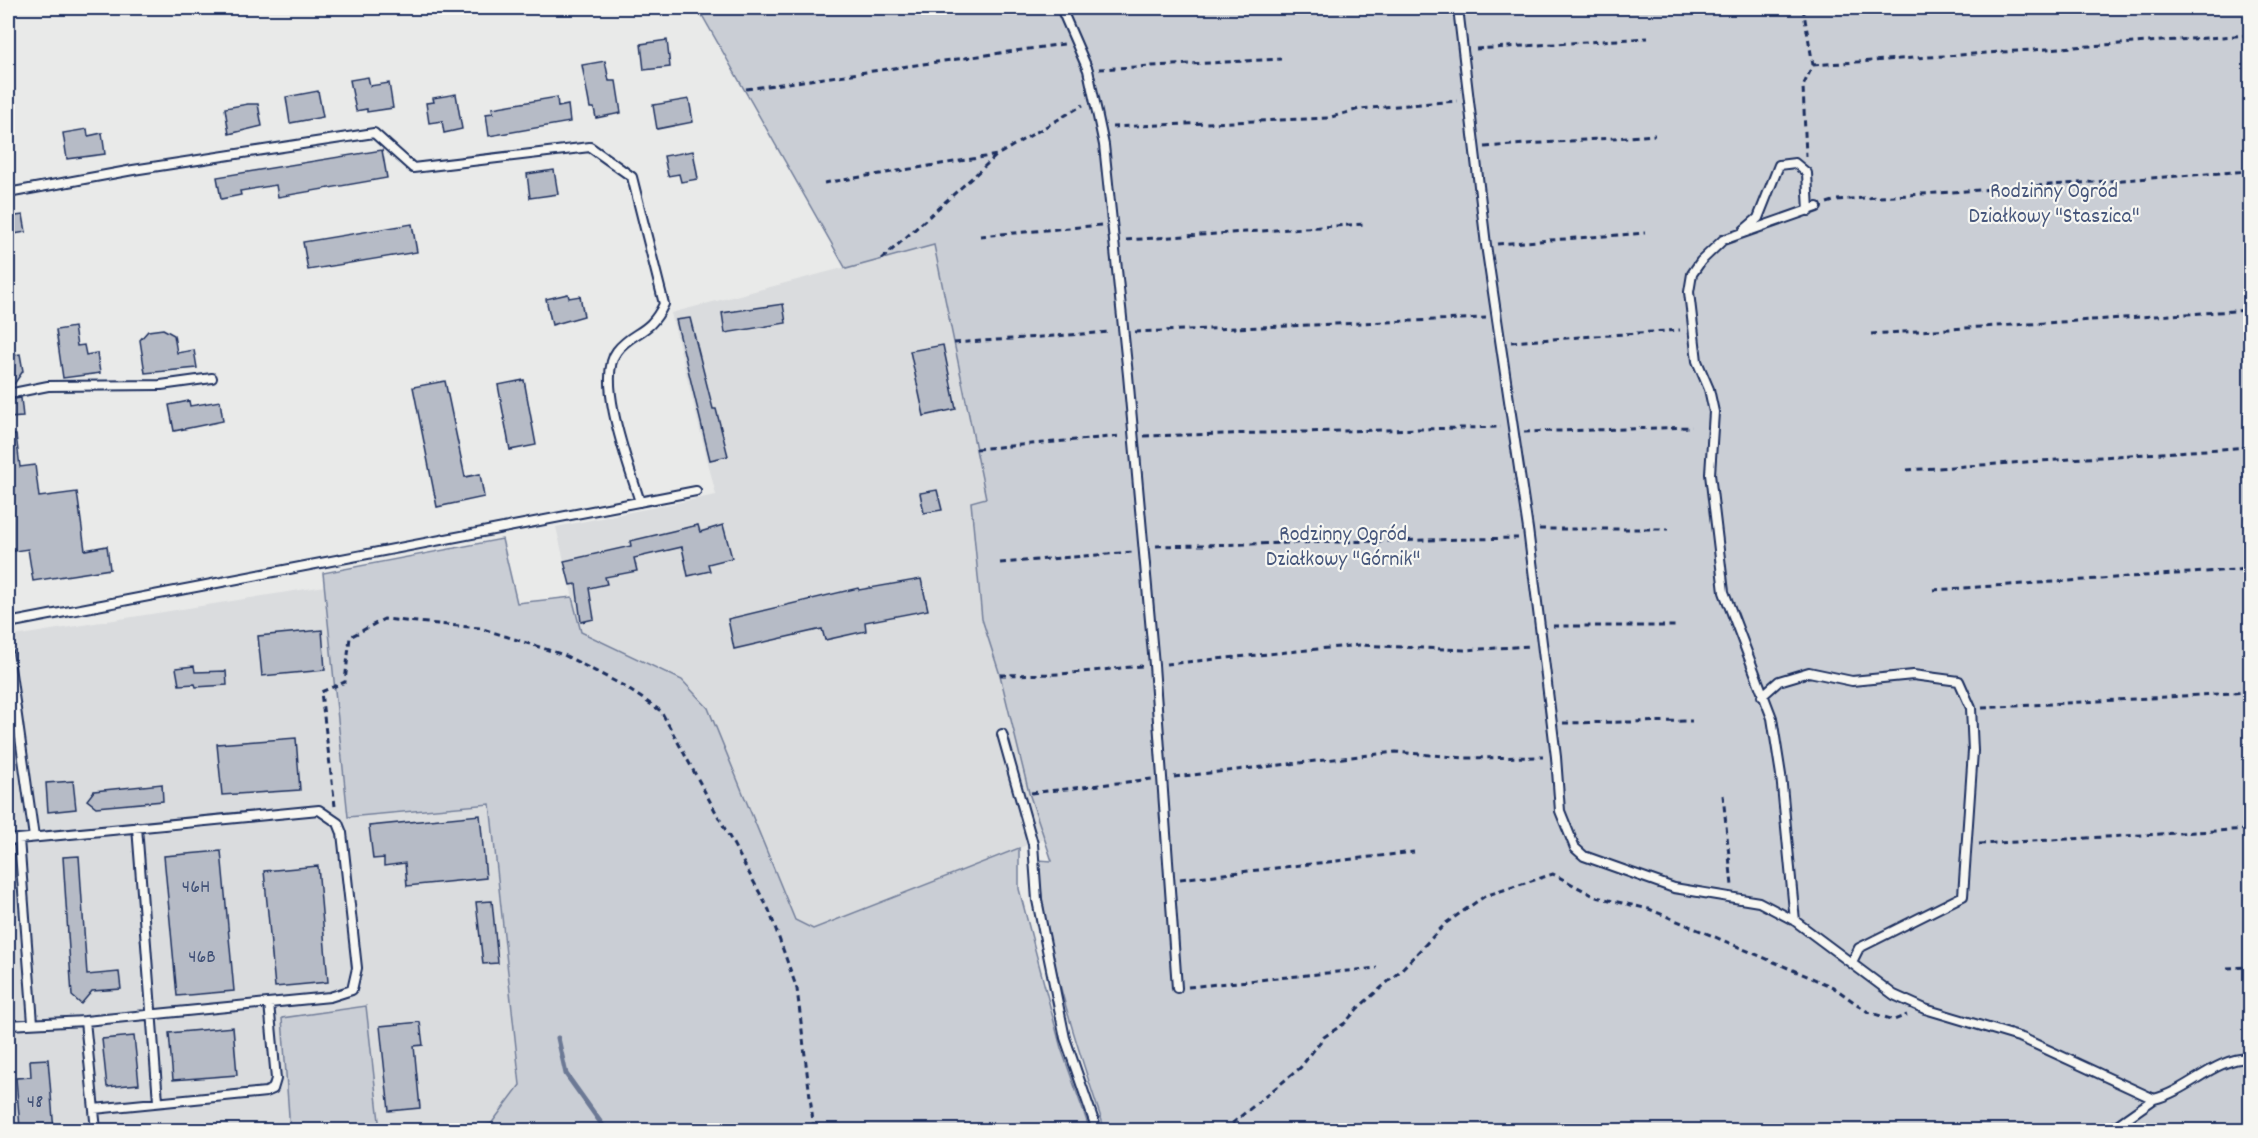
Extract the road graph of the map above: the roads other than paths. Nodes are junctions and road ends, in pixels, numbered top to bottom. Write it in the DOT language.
graph roads {
  1 [pos="1061,8"];
  2 [pos="1458,8"];
  3 [pos="8,193"];
  4 [pos="1817,207"];
  5 [pos="1809,211"];
  6 [pos="1740,232"];
  7 [pos="212,378"];
  8 [pos="8,394"];
  9 [pos="696,491"];
  10 [pos="640,502"];
  11 [pos="8,623"];
  12 [pos="8,652"];
  13 [pos="1762,696"];
  14 [pos="1002,734"];
  15 [pos="137,827"];
  16 [pos="34,837"];
  17 [pos="19,839"];
  18 [pos="8,840"];
  19 [pos="1795,921"];
  20 [pos="1852,962"];
  21 [pos="1177,988"];
  22 [pos="269,1003"];
  23 [pos="151,1013"];
  24 [pos="85,1021"];
  25 [pos="33,1023"];
  26 [pos="8,1025"];
  27 [pos="2250,1058"];
  28 [pos="2154,1099"];
  29 [pos="158,1101"];
  30 [pos="94,1108"];
  31 [pos="96,1131"];
  32 [pos="1097,1131"];
  33 [pos="2110,1131"];
  1 -- 21 [label="lane"];
  2 -- 19 [label="lane"];
  3 -- 10 [label="lane"];
  4 -- 5 [label="lane"];
  5 -- 6 [label="lane"];
  5 -- 6 [label="lane"];
  6 -- 13 [label="lane"];
  7 -- 8 [label="lane"];
  9 -- 10 [label="lane"];
  10 -- 11 [label="lane"];
  12 -- 16 [label="lane"];
  13 -- 19 [label="lane"];
  13 -- 20 [label="lane"];
  14 -- 32 [label="lane"];
  15 -- 16 [label="lane"];
  15 -- 22 [label="lane"];
  15 -- 23 [label="lane"];
  16 -- 17 [label="lane"];
  17 -- 18 [label="lane"];
  17 -- 25 [label="lane"];
  19 -- 20 [label="lane"];
  20 -- 28 [label="lane"];
  22 -- 23 [label="lane"];
  22 -- 29 [label="lane"];
  23 -- 24 [label="lane"];
  23 -- 29 [label="lane"];
  24 -- 25 [label="lane"];
  24 -- 30 [label="lane"];
  25 -- 26 [label="lane"];
  27 -- 28 [label="lane"];
  28 -- 33 [label="lane"];
  29 -- 30 [label="lane"];
  30 -- 31 [label="lane"];
}
